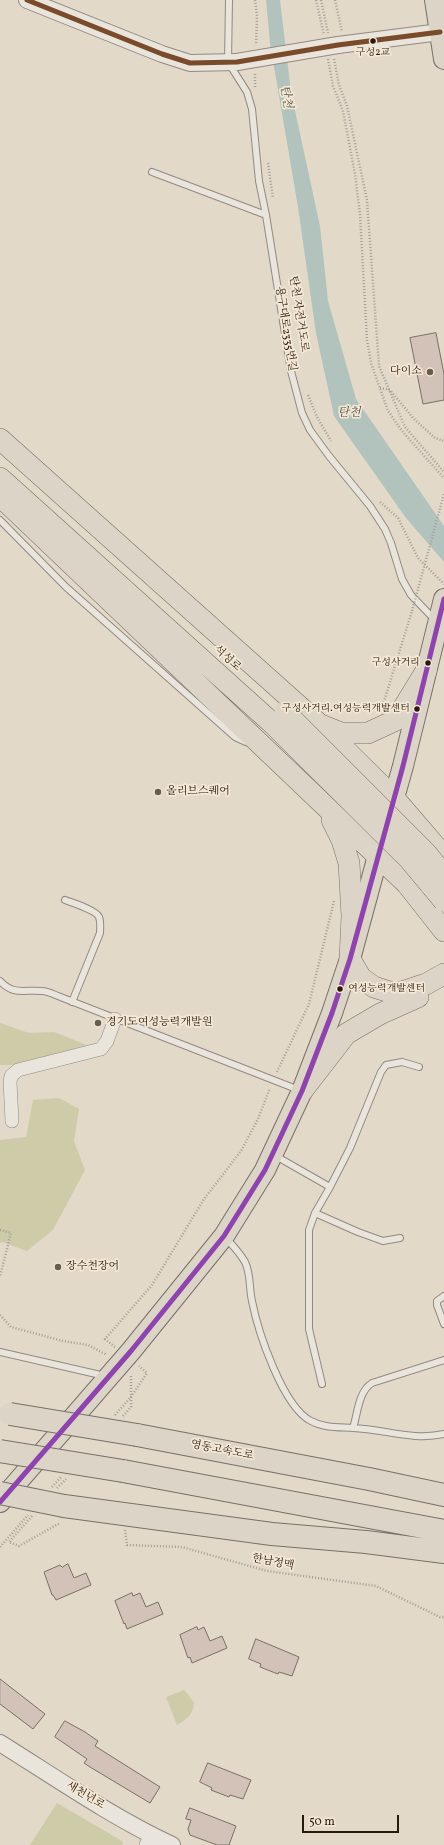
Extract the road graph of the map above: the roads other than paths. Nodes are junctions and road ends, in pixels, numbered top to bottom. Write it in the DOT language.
graph roads {
  1 [pos="27,0"];
  2 [pos="229,0"];
  3 [pos="435,0"];
  4 [pos="440,32"];
  5 [pos="444,59"];
  6 [pos="232,62"];
  7 [pos="152,172"];
  8 [pos="266,215"];
  9 [pos="0,439"];
  10 [pos="0,452"];
  11 [pos="0,478"];
  12 [pos="0,496"];
  13 [pos="0,520"];
  14 [pos="444,599"];
  15 [pos="437,623"];
  16 [pos="426,671"];
  17 [pos="278,717"];
  18 [pos="319,724"];
  19 [pos="272,756"];
  20 [pos="312,794"];
  21 [pos="394,798"];
  22 [pos="444,856"];
  23 [pos="378,858"];
  24 [pos="444,875"];
  25 [pos="444,883"];
  26 [pos="65,900"];
  27 [pos="441,917"];
  28 [pos="350,959"];
  29 [pos="444,974"];
  30 [pos="0,981"];
  31 [pos="444,986"];
  32 [pos="72,1002"];
  33 [pos="115,1019"];
  34 [pos="419,1067"];
  35 [pos="302,1091"];
  36 [pos="12,1121"];
  37 [pos="273,1154"];
  38 [pos="330,1187"];
  39 [pos="315,1213"];
  40 [pos="224,1236"];
  41 [pos="400,1238"];
  42 [pos="444,1296"];
  43 [pos="444,1324"];
  44 [pos="0,1352"];
  45 [pos="444,1360"];
  46 [pos="108,1377"];
  47 [pos="322,1384"];
  48 [pos="5,1413"];
  49 [pos="353,1428"];
  50 [pos="444,1434"];
  51 [pos="0,1451"];
  52 [pos="0,1493"];
  53 [pos="444,1495"];
  54 [pos="0,1502"];
  55 [pos="444,1531"];
  56 [pos="444,1552"];
  57 [pos="0,1743"];
  58 [pos="149,1840"];
  59 [pos="172,1845"];
  1 -- 6 [label="street"];
  2 -- 6 [label="lane"];
  3 -- 4 [label="main road"];
  4 -- 5 [label="main road"];
  4 -- 6 [label="street, bridge"];
  6 -- 8 [label="lane, 용구대로2335번길"];
  7 -- 8 [label="lane"];
  8 -- 15 [label="lane, 용구대로2335번길"];
  9 -- 18 [label="highway"];
  10 -- 17 [label="highway, 석성로"];
  11 -- 17 [label="highway, 석성로"];
  12 -- 19 [label="highway"];
  13 -- 19 [label="lane"];
  14 -- 15 [label="main road"];
  15 -- 16 [label="main road"];
  16 -- 18 [label="highway"];
  16 -- 21 [label="main road"];
  17 -- 24 [label="highway, 석성로, bridge"];
  17 -- 27 [label="highway, 석성로, bridge"];
  18 -- 19 [label="highway"];
  18 -- 21 [label="highway"];
  19 -- 20 [label="highway"];
  20 -- 23 [label="highway"];
  20 -- 28 [label="highway"];
  21 -- 22 [label="highway"];
  21 -- 23 [label="main road"];
  23 -- 27 [label="highway"];
  23 -- 28 [label="main road"];
  25 -- 27 [label="highway"];
  26 -- 32 [label="lane"];
  28 -- 29 [label="highway"];
  28 -- 35 [label="main road"];
  30 -- 32 [label="lane"];
  31 -- 35 [label="highway"];
  32 -- 33 [label="lane"];
  33 -- 35 [label="lane"];
  33 -- 36 [label="street"];
  34 -- 38 [label="lane"];
  35 -- 37 [label="main road"];
  37 -- 38 [label="lane"];
  37 -- 40 [label="main road"];
  38 -- 39 [label="lane"];
  39 -- 41 [label="lane"];
  39 -- 47 [label="lane"];
  40 -- 46 [label="main road"];
  40 -- 49 [label="lane"];
  42 -- 43 [label="lane"];
  44 -- 46 [label="lane"];
  45 -- 49 [label="lane"];
  46 -- 54 [label="main road"];
  48 -- 53 [label="highway, 영동고속도로, bridge"];
  49 -- 50 [label="lane"];
  51 -- 55 [label="highway, bridge"];
  52 -- 56 [label="highway, bridge"];
  57 -- 58 [label="street, 새천년로"];
  58 -- 59 [label="street, 새천년로"];
}
